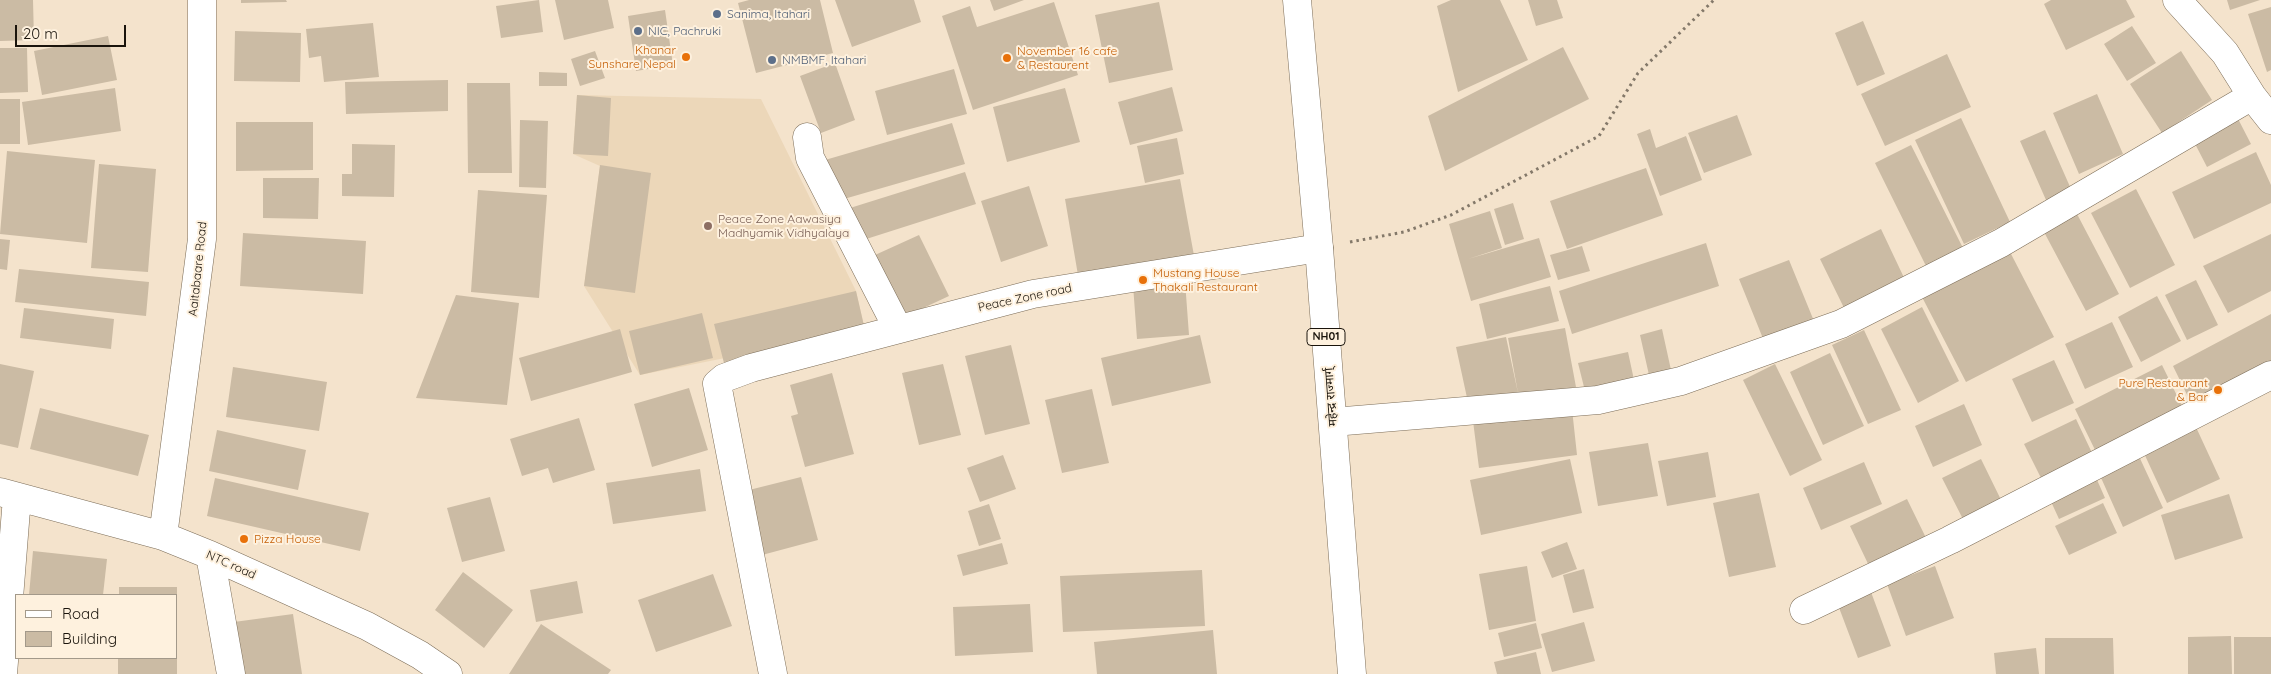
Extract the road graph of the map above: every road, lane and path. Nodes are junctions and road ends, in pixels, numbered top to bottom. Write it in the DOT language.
graph roads {
  1 [pos="202,0"];
  2 [pos="1298,0"];
  3 [pos="1714,0"];
  4 [pos="2177,0"];
  5 [pos="2252,96"];
  6 [pos="2271,120"];
  7 [pos="806,136"];
  8 [pos="1319,248"];
  9 [pos="898,329"];
  10 [pos="2271,375"];
  11 [pos="1332,422"];
  12 [pos="9,495"];
  13 [pos="163,536"];
  14 [pos="210,555"];
  15 [pos="1804,610"];
  16 [pos="3,674"];
  17 [pos="231,674"];
  18 [pos="448,674"];
  19 [pos="773,674"];
  20 [pos="1352,674"];
  1 -- 13 [label="main road, Aaitabaare Road"];
  2 -- 8 [label="main road, महेन्द्र राज्मार्ग् / NH01"];
  3 -- 8 [label="path"];
  4 -- 5 [label="main road"];
  5 -- 6 [label="main road"];
  5 -- 11 [label="main road"];
  7 -- 9 [label="main road"];
  8 -- 9 [label="main road, Peace Zone road"];
  8 -- 11 [label="main road, महेन्द्र राज्मार्ग् / NH01"];
  9 -- 19 [label="main road, Peace Zone road"];
  10 -- 15 [label="main road"];
  11 -- 20 [label="main road, महेन्द्र राज्मार्ग् / NH01"];
  12 -- 13 [label="main road, NTC road"];
  12 -- 16 [label="main road"];
  13 -- 14 [label="main road, NTC road"];
  14 -- 17 [label="main road"];
  14 -- 18 [label="main road, NTC road"];
}
